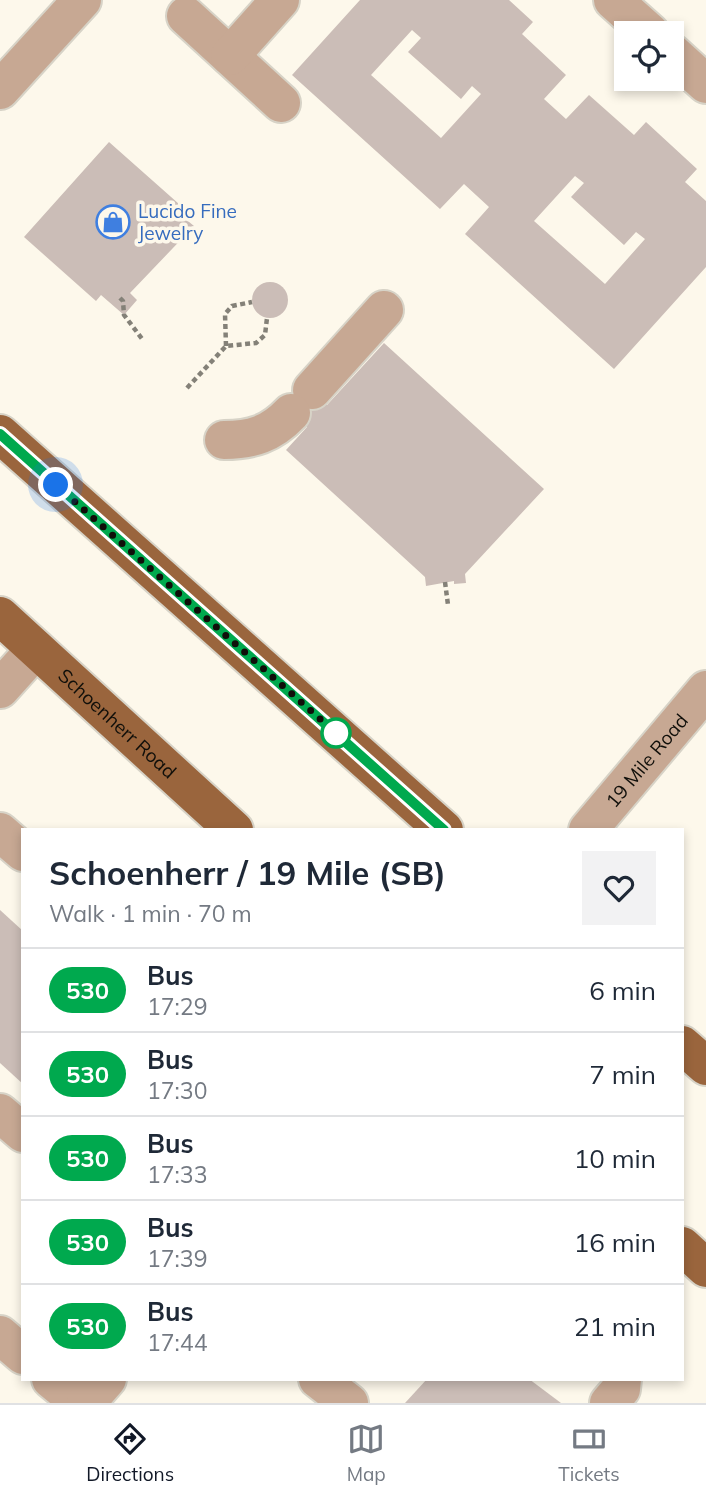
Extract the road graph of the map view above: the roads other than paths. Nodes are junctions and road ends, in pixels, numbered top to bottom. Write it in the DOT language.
graph roads {
  1 [pos="82,0"];
  2 [pos="280,0"];
  3 [pos="613,0"];
  4 [pos="186,16"];
  5 [pos="637,21"];
  6 [pos="230,56"];
  7 [pos="684,64"];
  8 [pos="706,84"];
  9 [pos="0,90"];
  10 [pos="281,103"];
  11 [pos="384,310"];
  12 [pos="0,434"];
  13 [pos="224,440"];
  14 [pos="0,617"];
  15 [pos="36,649"];
  16 [pos="0,689"];
  17 [pos="706,690"];
  18 [pos="232,828"];
  19 [pos="442,828"];
  20 [pos="590,828"];
  21 [pos="0,832"];
  22 [pos="21,850"];
  23 [pos="684,1047"];
  24 [pos="706,1066"];
  25 [pos="0,1113"];
  26 [pos="21,1131"];
  27 [pos="0,1335"];
  28 [pos="21,1353"];
  29 [pos="53,1381"];
  30 [pos="105,1381"];
  31 [pos="80,1403"];
  32 [pos="86,1403"];
  1 -- 9 [label="street"];
  2 -- 6 [label="street"];
  3 -- 5 [label="street"];
  4 -- 6 [label="street"];
  6 -- 10 [label="street"];
  7 -- 8 [label="street"];
  11 -- 13 [label="street"];
  12 -- 19 [label="main road"];
  14 -- 15 [label="main road, Schoenherr Road"];
  15 -- 16 [label="street"];
  15 -- 18 [label="main road, Schoenherr Road"];
  17 -- 20 [label="street, 19 Mile Road"];
  21 -- 22 [label="street"];
  23 -- 24 [label="main road"];
  25 -- 26 [label="street"];
  27 -- 28 [label="street"];
  29 -- 31 [label="street"];
  30 -- 32 [label="street"];
}
